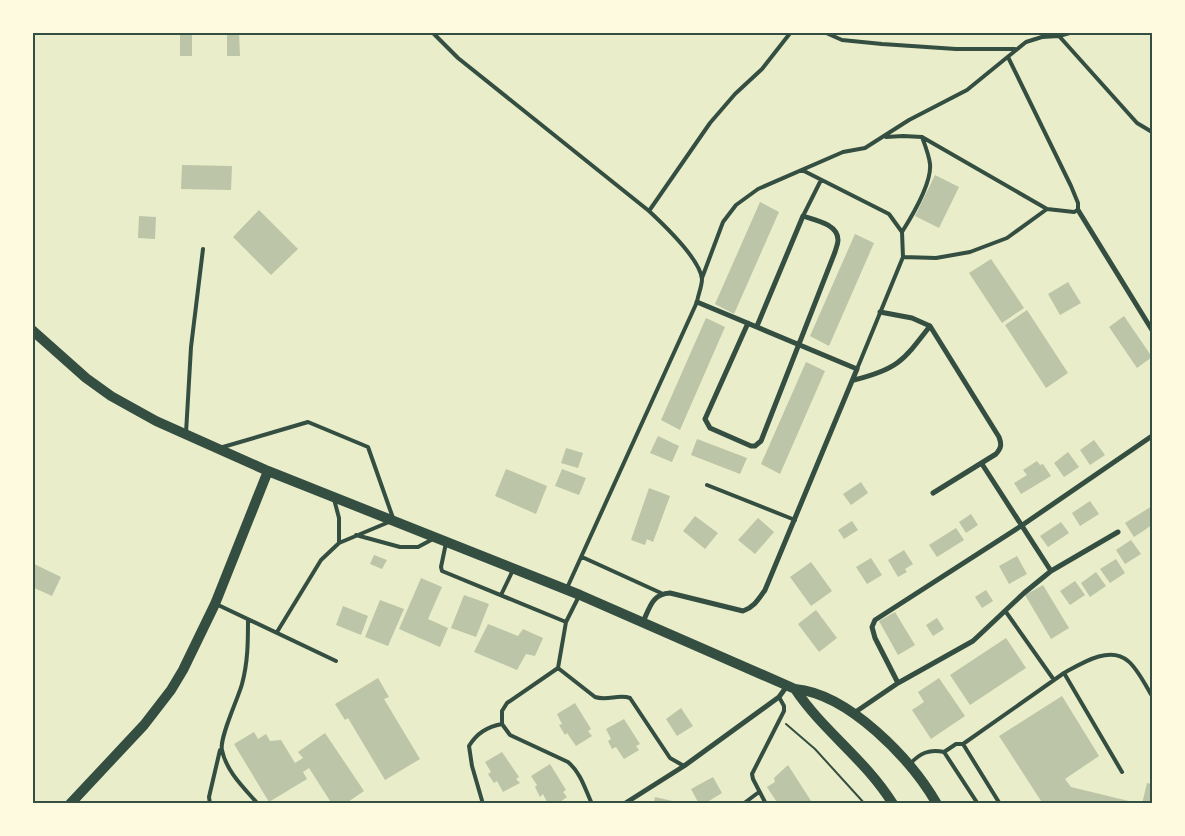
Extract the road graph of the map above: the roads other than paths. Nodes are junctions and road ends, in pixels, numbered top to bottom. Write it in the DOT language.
graph roads {
  1 [pos="432,32"];
  2 [pos="791,32"];
  3 [pos="824,32"];
  4 [pos="1073,32"];
  5 [pos="1059,36"];
  6 [pos="1016,49"];
  7 [pos="1008,57"];
  8 [pos="1152,132"];
  9 [pos="883,137"];
  10 [pos="922,137"];
  11 [pos="802,170"];
  12 [pos="821,180"];
  13 [pos="1047,209"];
  14 [pos="1078,210"];
  15 [pos="649,211"];
  16 [pos="803,216"];
  17 [pos="902,232"];
  18 [pos="203,248"];
  19 [pos="903,257"];
  20 [pos="702,278"];
  21 [pos="697,302"];
  22 [pos="880,312"];
  23 [pos="748,323"];
  24 [pos="758,326"];
  25 [pos="930,326"];
  26 [pos="32,330"];
  27 [pos="1152,330"];
  28 [pos="800,344"];
  29 [pos="857,369"];
  30 [pos="854,380"];
  31 [pos="186,435"];
  32 [pos="1152,436"];
  33 [pos="218,449"];
  34 [pos="982,464"];
  35 [pos="268,471"];
  36 [pos="706,485"];
  37 [pos="932,493"];
  38 [pos="334,497"];
  39 [pos="394,520"];
  40 [pos="795,520"];
  41 [pos="1021,526"];
  42 [pos="1118,532"];
  43 [pos="356,535"];
  44 [pos="436,538"];
  45 [pos="446,542"];
  46 [pos="339,543"];
  47 [pos="582,557"];
  48 [pos="514,569"];
  49 [pos="1050,571"];
  50 [pos="566,590"];
  51 [pos="662,593"];
  52 [pos="501,595"];
  53 [pos="580,595"];
  54 [pos="215,604"];
  55 [pos="1006,612"];
  56 [pos="248,619"];
  57 [pos="566,622"];
  58 [pos="643,622"];
  59 [pos="277,632"];
  60 [pos="336,661"];
  61 [pos="558,668"];
  62 [pos="1064,673"];
  63 [pos="1054,680"];
  64 [pos="898,683"];
  65 [pos="791,687"];
  66 [pos="779,696"];
  67 [pos="1152,696"];
  68 [pos="853,714"];
  69 [pos="502,724"];
  70 [pos="963,744"];
  71 [pos="221,748"];
  72 [pos="944,752"];
  73 [pos="910,764"];
  74 [pos="684,766"];
  75 [pos="1122,772"];
  76 [pos="759,792"];
  77 [pos="70,804"];
  78 [pos="210,804"];
  79 [pos="258,804"];
  80 [pos="482,804"];
  81 [pos="592,804"];
  82 [pos="624,804"];
  83 [pos="743,804"];
  84 [pos="766,804"];
  85 [pos="893,804"];
  86 [pos="937,804"];
  87 [pos="978,804"];
  88 [pos="1000,804"];
  1 -- 15 [label="lane"];
  2 -- 15 [label="lane"];
  3 -- 6 [label="lane"];
  4 -- 5 [label="lane"];
  5 -- 6 [label="lane"];
  5 -- 8 [label="lane"];
  6 -- 7 [label="lane"];
  7 -- 9 [label="lane"];
  7 -- 14 [label="lane"];
  9 -- 10 [label="lane"];
  9 -- 11 [label="lane"];
  10 -- 13 [label="lane"];
  10 -- 17 [label="lane"];
  11 -- 12 [label="lane"];
  11 -- 20 [label="lane"];
  12 -- 16 [label="lane"];
  12 -- 17 [label="lane"];
  13 -- 14 [label="lane"];
  13 -- 19 [label="lane"];
  14 -- 27 [label="street"];
  15 -- 20 [label="lane"];
  16 -- 24 [label="street"];
  16 -- 28 [label="street"];
  17 -- 19 [label="lane"];
  18 -- 31 [label="lane"];
  19 -- 22 [label="lane"];
  20 -- 21 [label="lane"];
  21 -- 23 [label="street"];
  21 -- 47 [label="lane"];
  22 -- 25 [label="street"];
  22 -- 29 [label="lane"];
  23 -- 24 [label="street"];
  23 -- 28 [label="street"];
  24 -- 28 [label="street"];
  25 -- 30 [label="street"];
  25 -- 34 [label="street"];
  26 -- 31 [label="main road"];
  28 -- 29 [label="street"];
  29 -- 30 [label="street"];
  30 -- 40 [label="street"];
  31 -- 33 [label="main road"];
  32 -- 41 [label="street"];
  33 -- 35 [label="main road"];
  33 -- 39 [label="lane"];
  34 -- 37 [label="street"];
  34 -- 41 [label="street"];
  35 -- 38 [label="main road"];
  35 -- 54 [label="main road"];
  36 -- 40 [label="lane"];
  38 -- 39 [label="main road"];
  38 -- 46 [label="lane"];
  39 -- 43 [label="lane"];
  39 -- 44 [label="main road"];
  40 -- 51 [label="street"];
  41 -- 49 [label="street"];
  41 -- 64 [label="street"];
  42 -- 49 [label="street"];
  43 -- 44 [label="lane"];
  43 -- 46 [label="lane"];
  44 -- 45 [label="main road"];
  45 -- 48 [label="main road"];
  45 -- 52 [label="lane"];
  46 -- 59 [label="lane"];
  47 -- 50 [label="lane"];
  47 -- 51 [label="lane"];
  48 -- 50 [label="main road"];
  48 -- 52 [label="lane"];
  49 -- 55 [label="street"];
  50 -- 53 [label="main road"];
  51 -- 58 [label="street"];
  52 -- 57 [label="lane"];
  53 -- 57 [label="lane"];
  53 -- 58 [label="main road"];
  54 -- 56 [label="lane"];
  54 -- 77 [label="main road"];
  55 -- 63 [label="lane"];
  55 -- 64 [label="street"];
  56 -- 59 [label="lane"];
  56 -- 71 [label="lane"];
  57 -- 61 [label="lane"];
  58 -- 65 [label="main road"];
  59 -- 60 [label="lane"];
  61 -- 69 [label="lane"];
  61 -- 74 [label="lane"];
  62 -- 63 [label="lane"];
  62 -- 67 [label="lane"];
  62 -- 75 [label="lane"];
  63 -- 70 [label="lane"];
  64 -- 68 [label="street"];
  65 -- 66 [label="street"];
  65 -- 68 [label="main road"];
  65 -- 85 [label="main road"];
  66 -- 74 [label="street"];
  66 -- 76 [label="lane"];
  68 -- 73 [label="main road"];
  69 -- 80 [label="lane"];
  69 -- 81 [label="lane"];
  70 -- 72 [label="lane"];
  70 -- 88 [label="lane"];
  71 -- 78 [label="lane"];
  71 -- 79 [label="lane"];
  72 -- 73 [label="lane"];
  72 -- 87 [label="lane"];
  73 -- 86 [label="main road"];
  74 -- 82 [label="street"];
  76 -- 83 [label="lane"];
  76 -- 84 [label="lane"];
}
